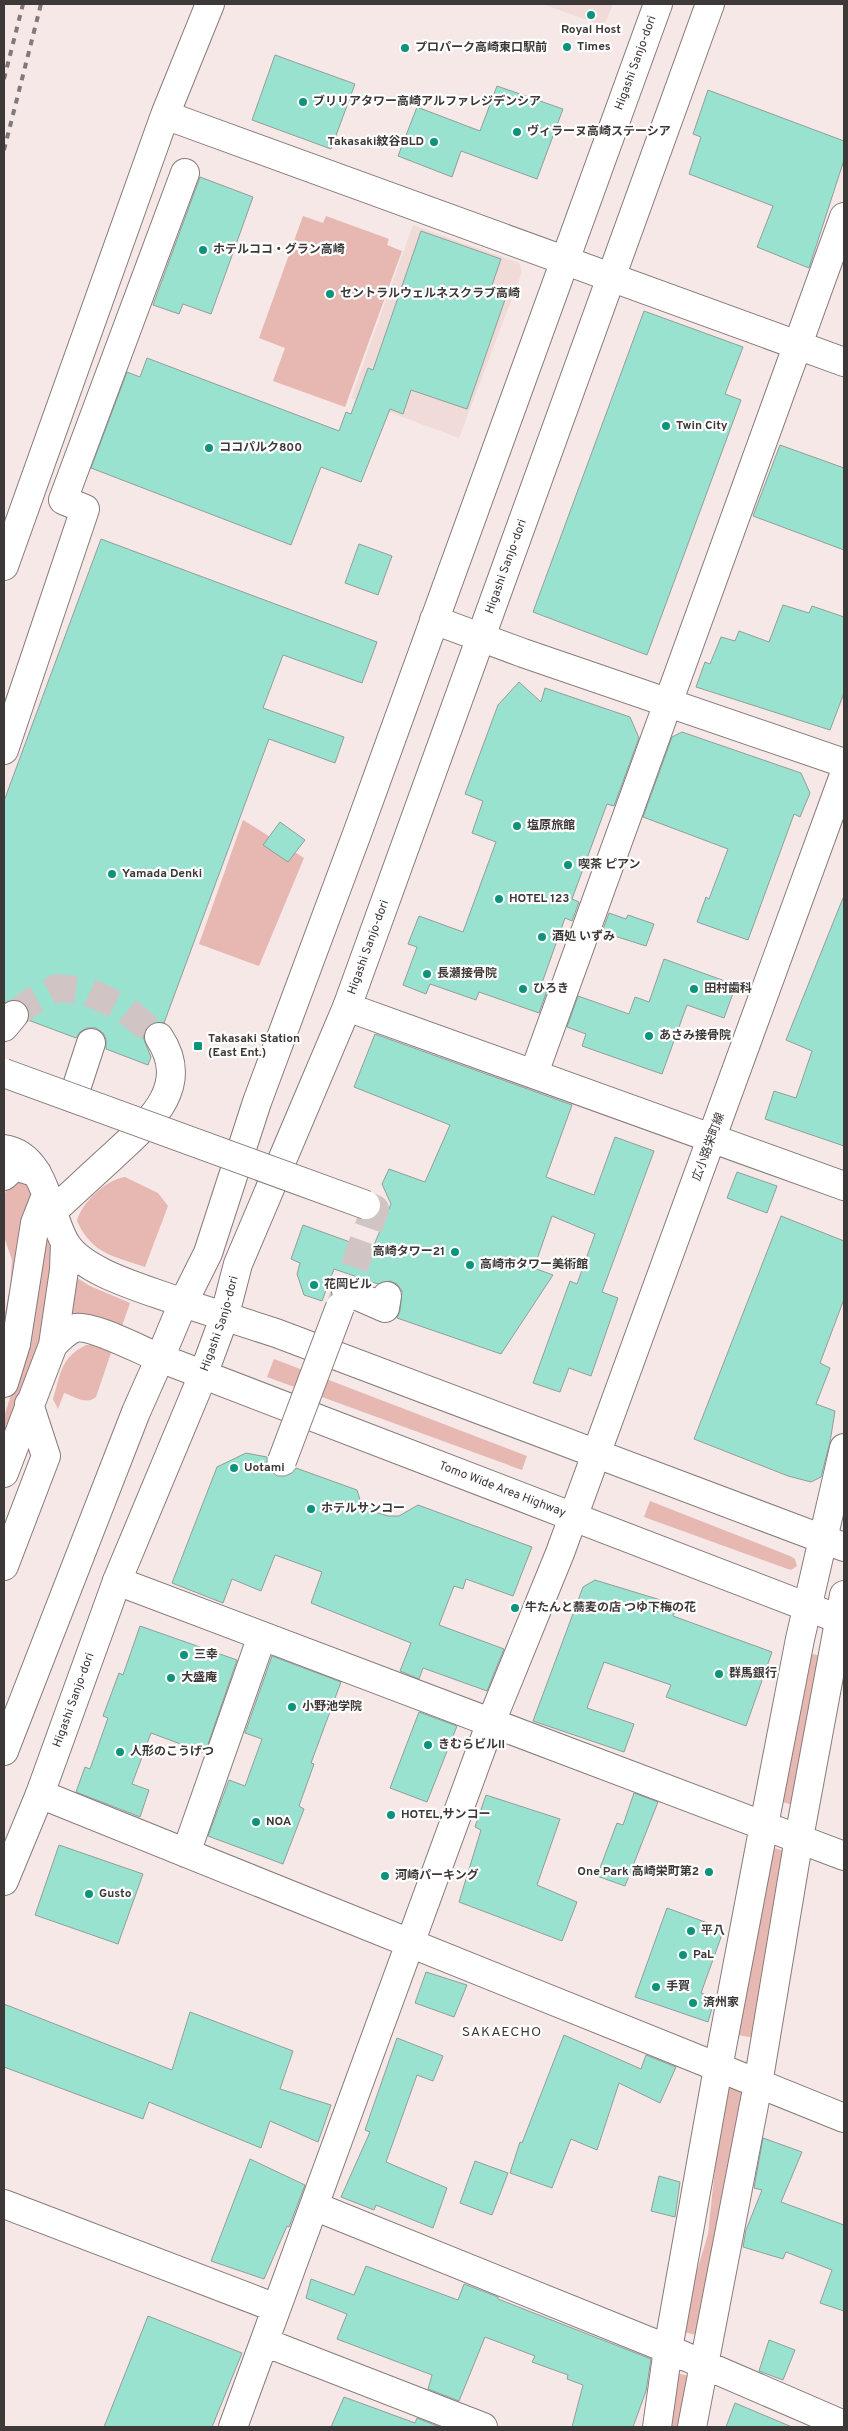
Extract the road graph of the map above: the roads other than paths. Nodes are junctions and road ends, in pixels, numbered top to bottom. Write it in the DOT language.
graph roads {
  1 [pos="210,4"];
  2 [pos="658,4"];
  3 [pos="710,4"];
  4 [pos="165,115"];
  5 [pos="185,173"];
  6 [pos="844,217"];
  7 [pos="564,260"];
  8 [pos="612,277"];
  9 [pos="798,345"];
  10 [pos="844,362"];
  11 [pos="4,566"];
  12 [pos="434,620"];
  13 [pos="482,637"];
  14 [pos="668,702"];
  15 [pos="4,750"];
  16 [pos="844,763"];
  17 [pos="844,775"];
  18 [pos="347,1007"];
  19 [pos="159,1037"];
  20 [pos="91,1043"];
  21 [pos="4,1073"];
  22 [pos="534,1073"];
  23 [pos="73,1098"];
  24 [pos="713,1138"];
  25 [pos="4,1149"];
  26 [pos="4,1176"];
  27 [pos="844,1186"];
  28 [pos="45,1193"];
  29 [pos="366,1205"];
  30 [pos="65,1243"];
  31 [pos="387,1296"];
  32 [pos="183,1303"];
  33 [pos="224,1318"];
  34 [pos="53,1345"];
  35 [pos="160,1358"];
  36 [pos="202,1375"];
  37 [pos="4,1383"];
  38 [pos="29,1404"];
  39 [pos="844,1448"];
  40 [pos="595,1453"];
  41 [pos="282,1461"];
  42 [pos="4,1473"];
  43 [pos="572,1518"];
  44 [pos="834,1543"];
  45 [pos="4,1566"];
  46 [pos="117,1581"];
  47 [pos="808,1608"];
  48 [pos="843,1612"];
  49 [pos="262,1636"];
  50 [pos="491,1722"];
  51 [pos="4,1750"];
  52 [pos="40,1794"];
  53 [pos="764,1825"];
  54 [pos="799,1838"];
  55 [pos="186,1853"];
  56 [pos="844,1856"];
  57 [pos="4,1881"];
  58 [pos="409,1944"];
  59 [pos="718,2068"];
  60 [pos="758,2084"];
  61 [pos="844,2118"];
  62 [pos="4,2204"];
  63 [pos="314,2206"];
  64 [pos="276,2308"];
  65 [pos="264,2342"];
  66 [pos="668,2349"];
  67 [pos="703,2366"];
  68 [pos="844,2425"];
  69 [pos="233,2427"];
  70 [pos="483,2427"];
  71 [pos="657,2427"];
  72 [pos="692,2427"];
  1 -- 4 [label="main road"];
  2 -- 7 [label="main road, Higashi Sanjo-dori"];
  3 -- 8 [label="main road, Higashi Sanjo-dori"];
  4 -- 7 [label="main road"];
  4 -- 11 [label="main road"];
  5 -- 15 [label="main road"];
  6 -- 9 [label="main road"];
  7 -- 8 [label="main road"];
  7 -- 12 [label="main road, Higashi Sanjo-dori"];
  8 -- 9 [label="main road"];
  8 -- 13 [label="main road, Higashi Sanjo-dori"];
  9 -- 10 [label="main road"];
  9 -- 14 [label="main road"];
  12 -- 13 [label="main road"];
  12 -- 32 [label="main road, Higashi Sanjo-dori"];
  13 -- 14 [label="main road"];
  13 -- 18 [label="main road, Higashi Sanjo-dori"];
  14 -- 16 [label="main road"];
  14 -- 22 [label="main road"];
  17 -- 24 [label="main road, 広小路栄町線"];
  18 -- 22 [label="main road"];
  18 -- 33 [label="main road, Higashi Sanjo-dori"];
  19 -- 28 [label="main road"];
  20 -- 23 [label="main road"];
  21 -- 23 [label="main road, bridge"];
  22 -- 24 [label="main road"];
  23 -- 29 [label="main road, bridge"];
  24 -- 27 [label="main road"];
  24 -- 40 [label="main road, 広小路栄町線"];
  25 -- 28 [label="main road"];
  26 -- 28 [label="main road"];
  28 -- 30 [label="main road"];
  28 -- 37 [label="main road"];
  30 -- 32 [label="main road"];
  30 -- 34 [label="main road"];
  31 -- 41 [label="main road, bridge"];
  32 -- 33 [label="main road"];
  32 -- 35 [label="main road, Higashi Sanjo-dori"];
  33 -- 36 [label="main road, Higashi Sanjo-dori"];
  33 -- 40 [label="main road"];
  34 -- 35 [label="main road, Tomo Wide Area Highway"];
  34 -- 38 [label="main road"];
  35 -- 36 [label="main road, Tomo Wide Area Highway"];
  35 -- 51 [label="main road, Higashi Sanjo-dori"];
  36 -- 43 [label="main road, Tomo Wide Area Highway"];
  36 -- 46 [label="main road, Higashi Sanjo-dori"];
  38 -- 42 [label="main road"];
  38 -- 45 [label="main road"];
  39 -- 44 [label="main road"];
  40 -- 43 [label="main road, 広小路栄町線"];
  40 -- 44 [label="main road"];
  43 -- 47 [label="main road, Tomo Wide Area Highway"];
  43 -- 50 [label="main road, 広小路栄町線"];
  44 -- 47 [label="main road"];
  46 -- 49 [label="main road"];
  46 -- 52 [label="main road, Higashi Sanjo-dori"];
  47 -- 48 [label="main road, Tomo Wide Area Highway"];
  47 -- 53 [label="main road"];
  48 -- 54 [label="main road"];
  49 -- 50 [label="main road"];
  49 -- 55 [label="main road"];
  50 -- 53 [label="main road"];
  50 -- 58 [label="main road, 広小路栄町線"];
  52 -- 55 [label="main road"];
  52 -- 57 [label="main road, Higashi Sanjo-dori"];
  53 -- 54 [label="main road"];
  53 -- 59 [label="main road"];
  54 -- 56 [label="main road"];
  54 -- 60 [label="main road"];
  55 -- 58 [label="main road"];
  58 -- 59 [label="main road"];
  58 -- 63 [label="main road, 広小路栄町線"];
  59 -- 60 [label="main road"];
  59 -- 66 [label="main road"];
  60 -- 61 [label="main road"];
  60 -- 67 [label="main road"];
  62 -- 64 [label="main road"];
  63 -- 64 [label="main road, 広小路栄町線"];
  63 -- 66 [label="main road"];
  64 -- 65 [label="main road, 広小路栄町線"];
  65 -- 69 [label="main road, 広小路栄町線"];
  65 -- 70 [label="main road"];
  66 -- 67 [label="main road"];
  66 -- 71 [label="main road"];
  67 -- 68 [label="main road"];
  67 -- 72 [label="main road"];
}
